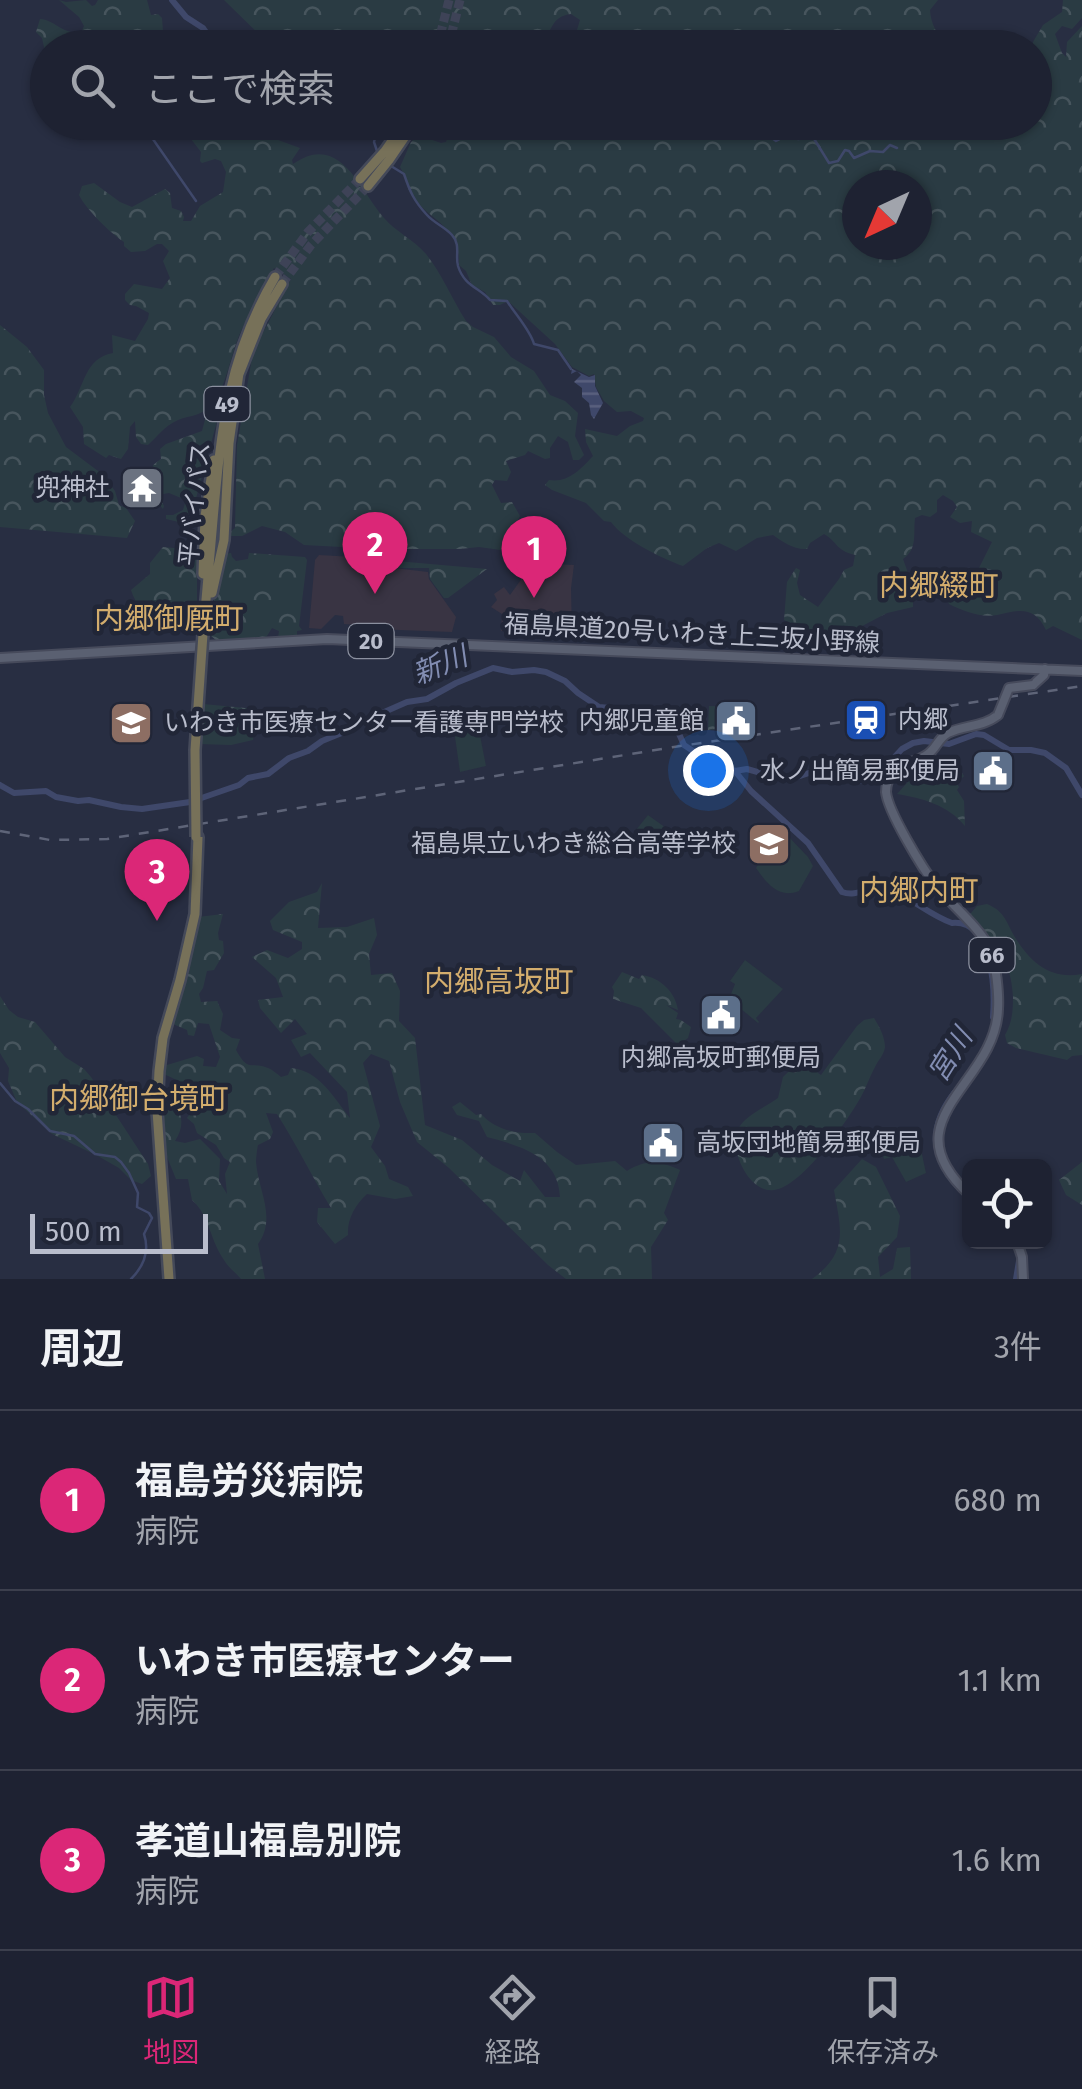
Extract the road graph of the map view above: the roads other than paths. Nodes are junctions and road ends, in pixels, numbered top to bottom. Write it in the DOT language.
graph roads {
  1 [pos="397,140"];
  2 [pos="400,140"];
  3 [pos="393,148"];
  4 [pos="365,181"];
  5 [pos="245,338"];
  6 [pos="240,374"];
  7 [pos="213,539"];
  8 [pos="205,633"];
  9 [pos="0,658"];
  10 [pos="1045,669"];
  11 [pos="1082,670"];
  12 [pos="962,1187"];
  13 [pos="1020,1249"];
  14 [pos="167,1279"];
  15 [pos="1024,1279"];
  1 -- 3 [label="highway"];
  2 -- 3 [label="highway"];
  3 -- 4 [label="highway"];
  5 -- 6 [label="highway, 平バイパス / 49"];
  5 -- 7 [label="highway, 平バイパス / 49"];
  5 -- 8 [label="highway"];
  6 -- 7 [label="highway, 平バイパス / 49"];
  6 -- 8 [label="highway"];
  7 -- 8 [label="highway, 平バイパス / 49"];
  8 -- 14 [label="highway, 平バイパス / 49, bridge"];
  9 -- 10 [label="main road, 福島県道20号いわき上三坂小野線 / 20"];
  10 -- 11 [label="main road, 福島県道20号いわき上三坂小野線 / 20"];
  10 -- 12 [label="main road, 66, bridge"];
  13 -- 15 [label="main road"];
}
